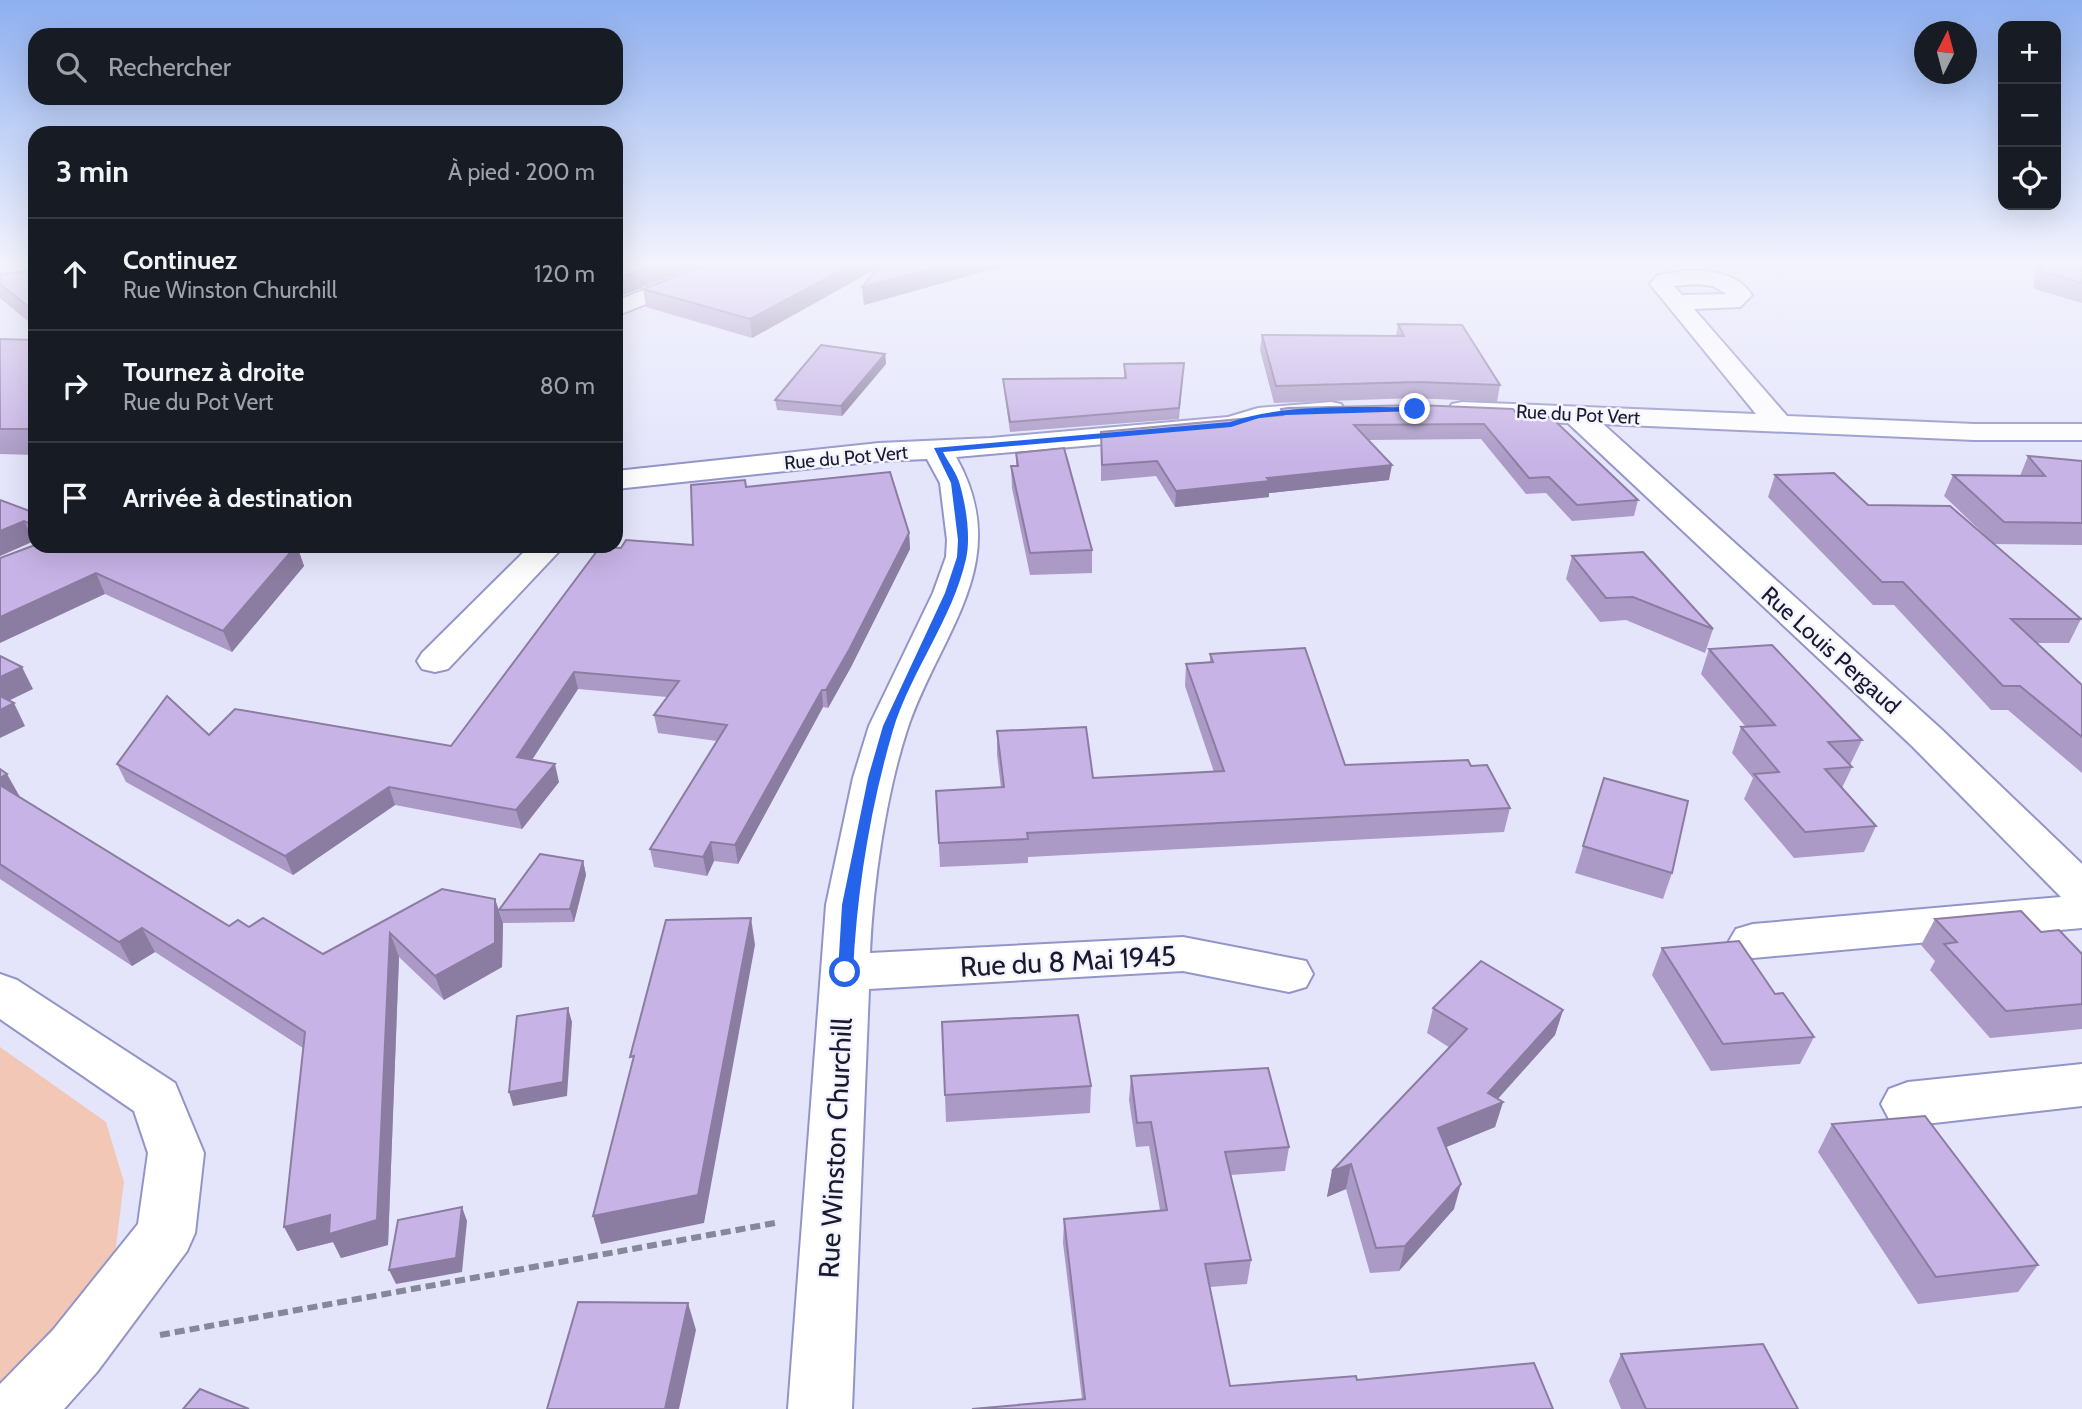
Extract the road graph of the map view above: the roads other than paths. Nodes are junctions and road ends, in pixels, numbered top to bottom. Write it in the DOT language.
graph roads {
  1 [pos="1699,331"];
  2 [pos="1362,409"];
  3 [pos="1441,410"];
  4 [pos="1576,415"];
  5 [pos="1778,423"];
  6 [pos="2082,432"];
  7 [pos="937,450"];
  8 [pos="623,479"];
  9 [pos="541,553"];
  10 [pos="435,662"];
  11 [pos="2082,891"];
  12 [pos="2082,912"];
  13 [pos="1753,941"];
  14 [pos="845,972"];
  15 [pos="1289,974"];
  16 [pos="0,993"];
  17 [pos="2082,1085"];
  18 [pos="1908,1104"];
  19 [pos="21,1409"];
  20 [pos="820,1409"];
  1 -- 5 [label="street"];
  2 -- 7 [label="street, Rue du Pot Vert"];
  3 -- 4 [label="street, Rue du Pot Vert"];
  4 -- 5 [label="street, Rue du Pot Vert"];
  4 -- 11 [label="street, Rue Louis Pergaud"];
  5 -- 6 [label="street, Rue du Pot Vert"];
  7 -- 8 [label="street, Rue du Pot Vert"];
  7 -- 14 [label="street, Rue Winston Churchill"];
  9 -- 10 [label="street"];
  12 -- 13 [label="street"];
  14 -- 15 [label="street, Rue du 8 Mai 1945"];
  14 -- 20 [label="street, Rue Winston Churchill"];
  16 -- 19 [label="street"];
  17 -- 18 [label="street"];
}
